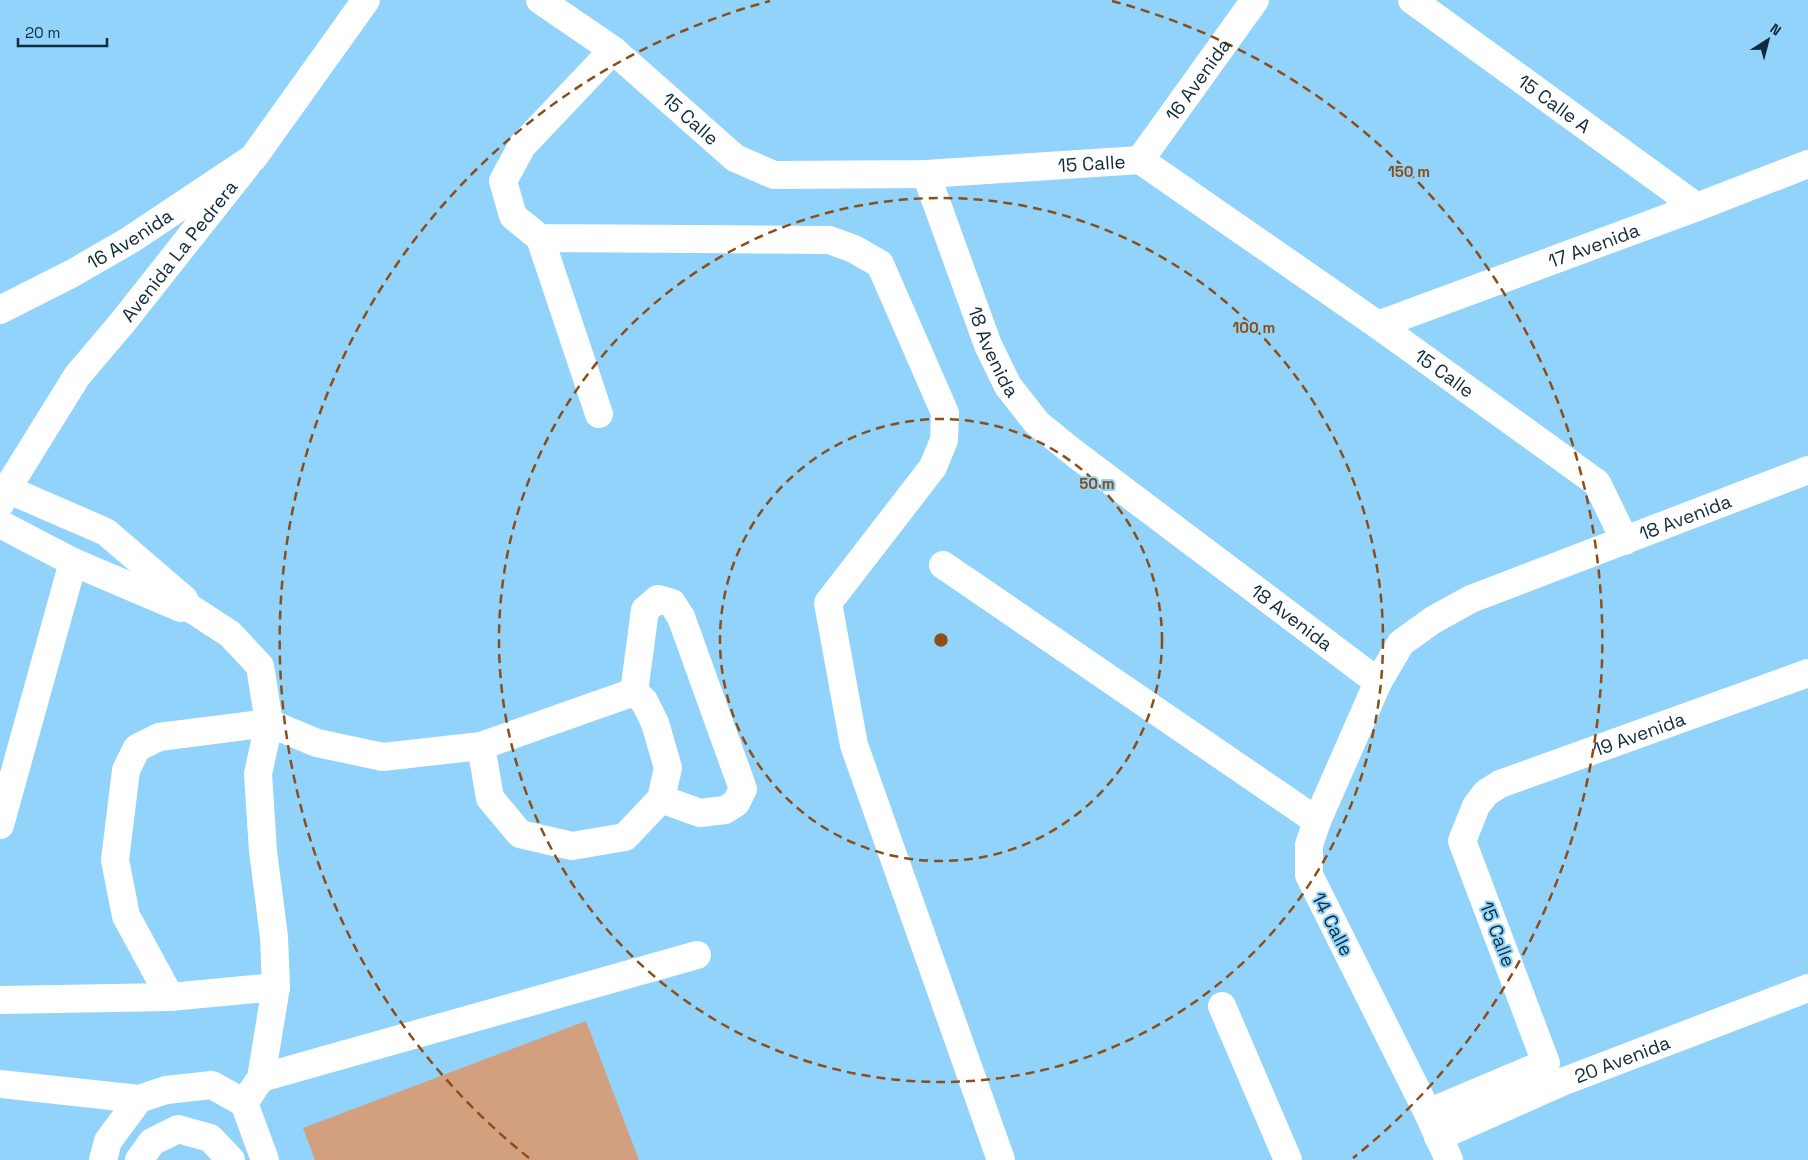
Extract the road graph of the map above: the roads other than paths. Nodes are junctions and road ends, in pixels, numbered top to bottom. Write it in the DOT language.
graph roads {
  1 [pos="366,0"];
  2 [pos="540,0"];
  3 [pos="1255,0"];
  4 [pos="1412,0"];
  5 [pos="613,50"];
  6 [pos="253,158"];
  7 [pos="1140,160"];
  8 [pos="1808,164"];
  9 [pos="926,174"];
  10 [pos="1697,207"];
  11 [pos="540,238"];
  12 [pos="0,310"];
  13 [pos="1378,325"];
  14 [pos="598,414"];
  15 [pos="1808,470"];
  16 [pos="4,497"];
  17 [pos="0,524"];
  18 [pos="1625,540"];
  19 [pos="74,562"];
  20 [pos="943,565"];
  21 [pos="187,606"];
  22 [pos="1808,673"];
  23 [pos="1378,682"];
  24 [pos="634,692"];
  25 [pos="269,723"];
  26 [pos="481,746"];
  27 [pos="661,799"];
  28 [pos="1476,806"];
  29 [pos="1317,821"];
  30 [pos="0,825"];
  31 [pos="697,955"];
  32 [pos="276,987"];
  33 [pos="1808,988"];
  34 [pos="170,997"];
  35 [pos="0,1000"];
  36 [pos="1222,1006"];
  37 [pos="1546,1063"];
  38 [pos="261,1078"];
  39 [pos="0,1084"];
  40 [pos="139,1099"];
  41 [pos="244,1103"];
  42 [pos="1438,1137"];
  43 [pos="103,1160"];
  44 [pos="139,1160"];
  45 [pos="231,1160"];
  46 [pos="265,1160"];
  47 [pos="1001,1160"];
  48 [pos="1288,1160"];
  1 -- 6 [label="street, Avenida La Pedrera"];
  2 -- 5 [label="street, 15 Calle"];
  3 -- 7 [label="street, 16 Avenida"];
  4 -- 10 [label="street, 15 Calle A"];
  5 -- 9 [label="street, 15 Calle"];
  5 -- 11 [label="street"];
  6 -- 12 [label="street, 16 Avenida"];
  6 -- 16 [label="street, Avenida La Pedrera"];
  7 -- 9 [label="street, 15 Calle"];
  7 -- 13 [label="street, 15 Calle"];
  8 -- 10 [label="street, 17 Avenida"];
  9 -- 23 [label="street, 18 Avenida"];
  10 -- 13 [label="street, 17 Avenida"];
  11 -- 14 [label="street"];
  11 -- 47 [label="street"];
  13 -- 18 [label="street, 15 Calle"];
  15 -- 18 [label="street, 18 Avenida"];
  16 -- 21 [label="street"];
  17 -- 19 [label="street"];
  18 -- 23 [label="street, 18 Avenida"];
  19 -- 21 [label="street"];
  19 -- 30 [label="street"];
  20 -- 29 [label="street"];
  21 -- 25 [label="street"];
  22 -- 28 [label="street, 19 Avenida"];
  23 -- 29 [label="street, 14 Calle"];
  24 -- 26 [label="street"];
  24 -- 27 [label="street"];
  24 -- 27 [label="street"];
  25 -- 26 [label="street"];
  25 -- 32 [label="street"];
  25 -- 34 [label="street"];
  26 -- 27 [label="street"];
  28 -- 37 [label="street, 15 Calle"];
  29 -- 42 [label="street, 14 Calle"];
  31 -- 38 [label="street"];
  32 -- 34 [label="street"];
  32 -- 38 [label="street"];
  33 -- 42 [label="street, 20 Avenida"];
  34 -- 35 [label="street"];
  36 -- 48 [label="street"];
  37 -- 42 [label="street, 20 Avenida"];
  38 -- 41 [label="street"];
  39 -- 40 [label="street"];
  40 -- 41 [label="street"];
  40 -- 43 [label="street"];
  41 -- 46 [label="street"];
  44 -- 45 [label="street"];
}
